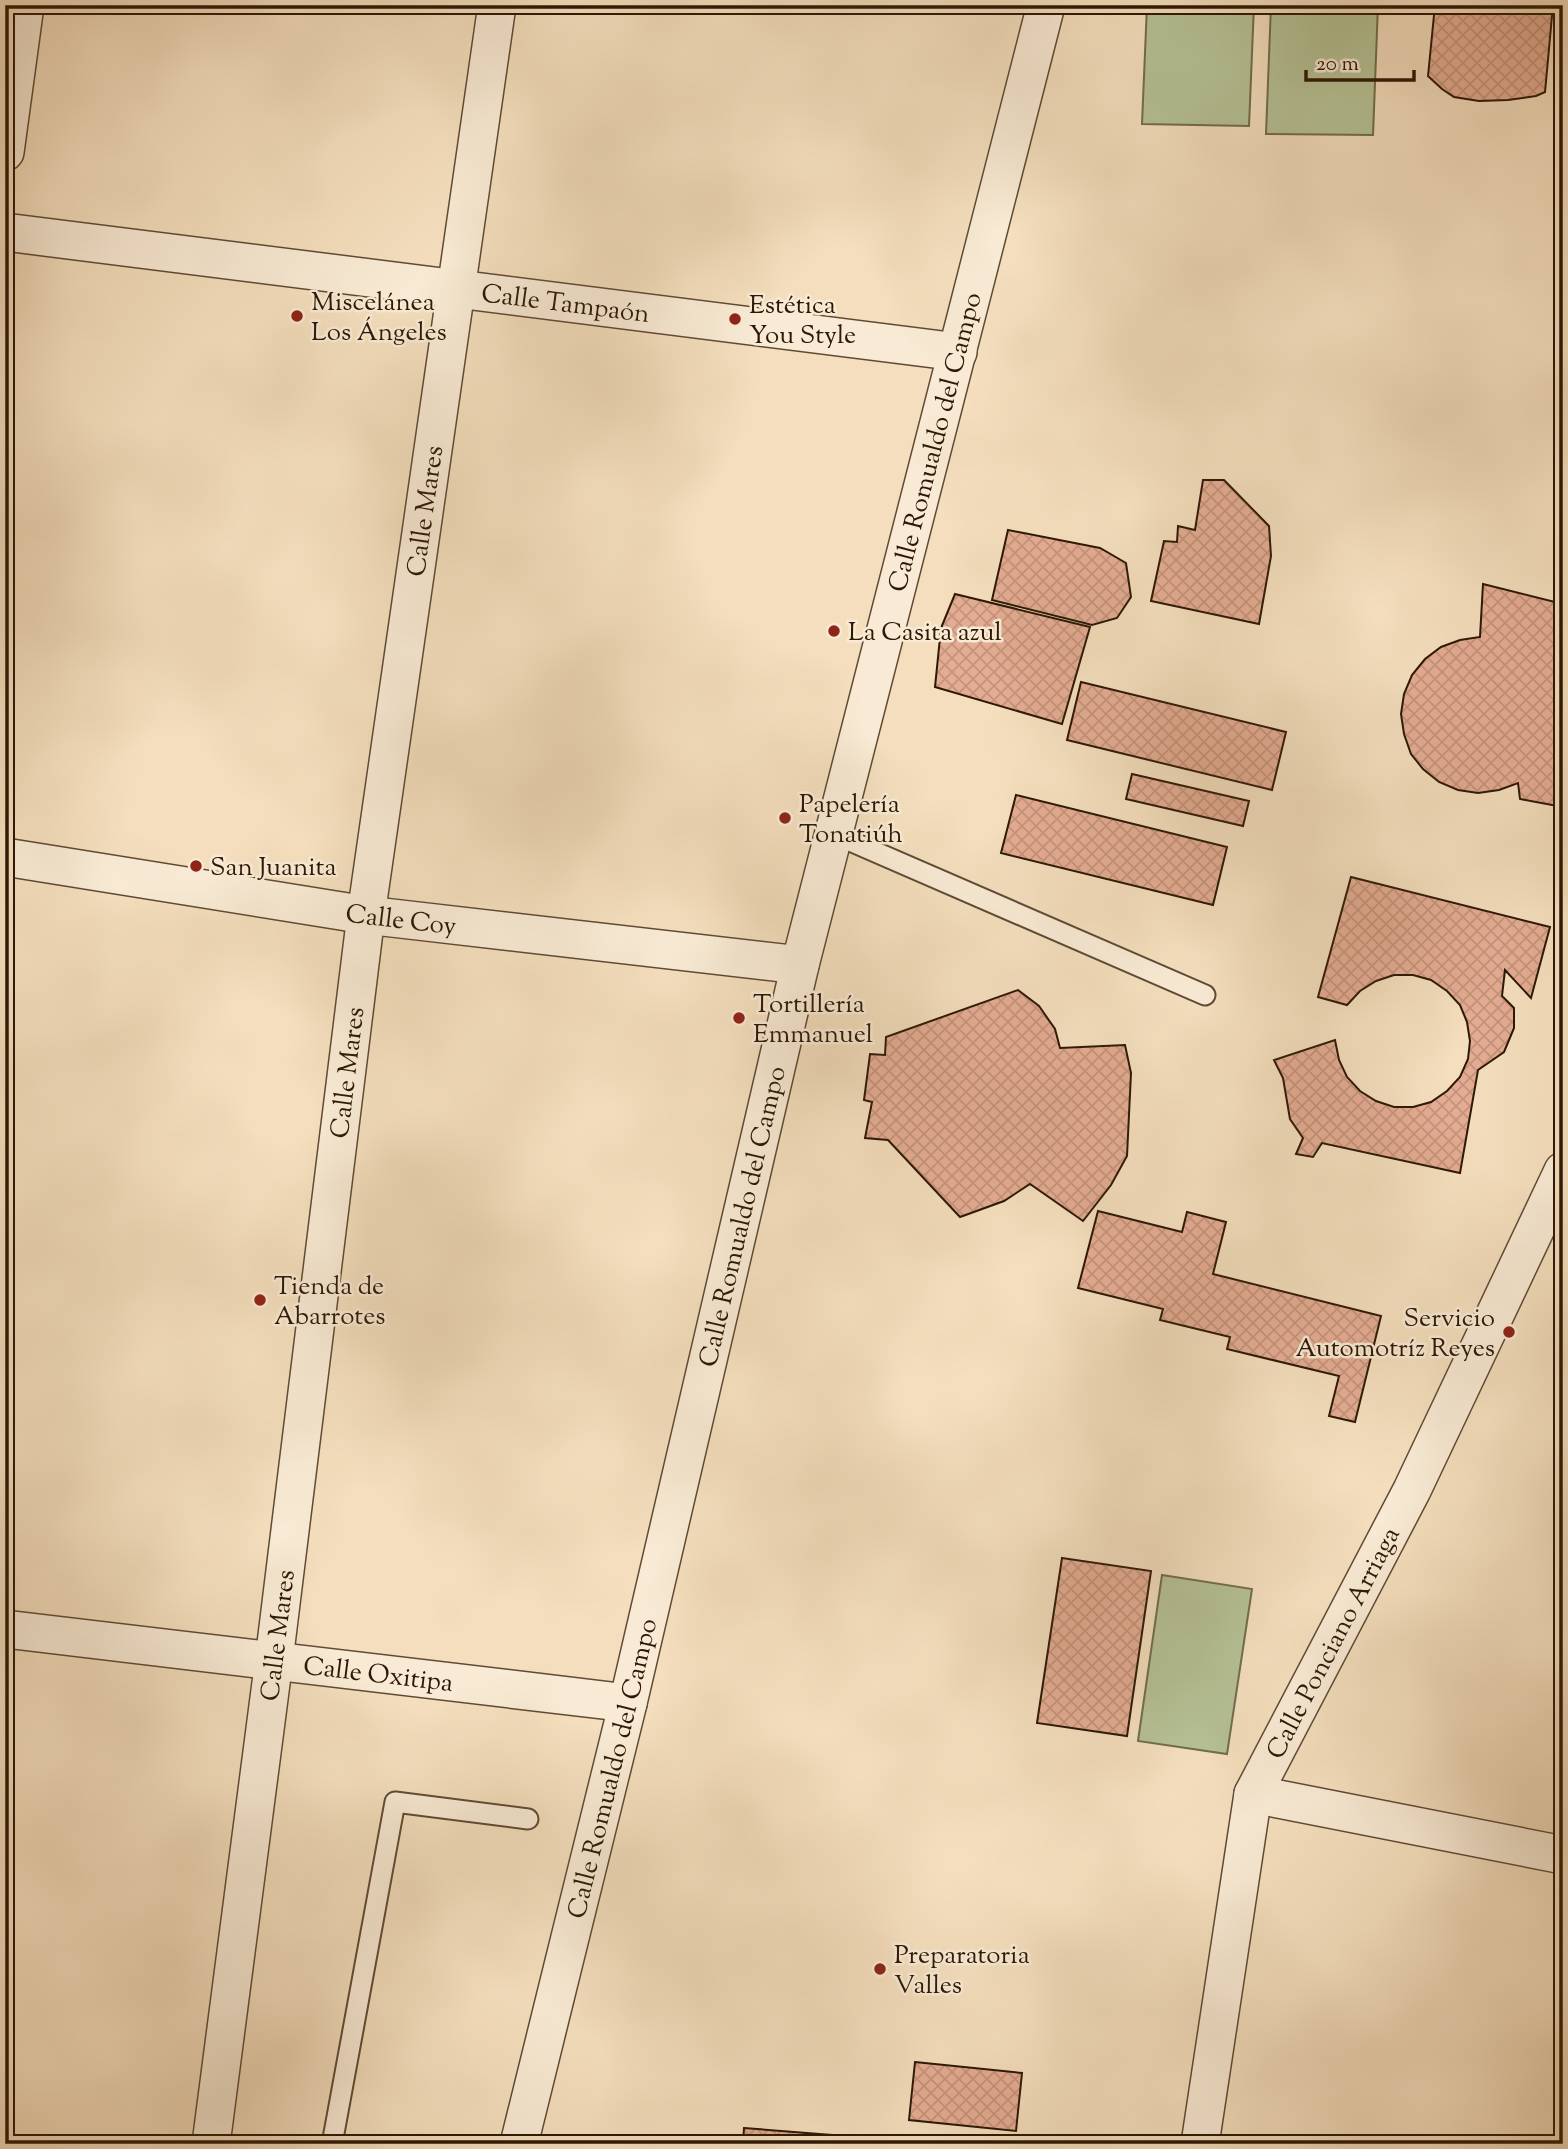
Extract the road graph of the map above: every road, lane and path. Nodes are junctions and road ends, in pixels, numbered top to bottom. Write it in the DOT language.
graph roads {
  1 [pos="25,5"];
  2 [pos="497,5"];
  3 [pos="1046,5"];
  4 [pos="5,152"];
  5 [pos="5,232"];
  6 [pos="456,287"];
  7 [pos="958,352"];
  8 [pos="834,834"];
  9 [pos="5,857"];
  10 [pos="366,915"];
  11 [pos="800,965"];
  12 [pos="1205,995"];
  13 [pos="1563,1171"];
  14 [pos="5,1629"];
  15 [pos="274,1660"];
  16 [pos="628,1703"];
  17 [pos="1253,1794"];
  18 [pos="528,1819"];
  19 [pos="1563,1855"];
  20 [pos="211,2144"];
  21 [pos="332,2144"];
  22 [pos="519,2144"];
  23 [pos="1200,2144"];
  1 -- 4 [label="street"];
  2 -- 6 [label="street, Calle Mares"];
  3 -- 7 [label="street, Calle Romualdo del Campo"];
  5 -- 6 [label="street, Calle Tampaón"];
  6 -- 7 [label="street, Calle Tampaón"];
  6 -- 10 [label="street, Calle Mares"];
  7 -- 8 [label="street, Calle Romualdo del Campo"];
  8 -- 11 [label="street, Calle Romualdo del Campo"];
  8 -- 12 [label="lane"];
  9 -- 10 [label="street, Calle Coy"];
  10 -- 11 [label="street, Calle Coy"];
  10 -- 15 [label="street, Calle Mares"];
  11 -- 16 [label="street, Calle Romualdo del Campo"];
  13 -- 17 [label="street, Calle Ponciano Arriaga"];
  14 -- 15 [label="street, Calle Oxitipa"];
  15 -- 16 [label="street, Calle Oxitipa"];
  15 -- 20 [label="street, Calle Mares"];
  16 -- 22 [label="street, Calle Romualdo del Campo"];
  17 -- 19 [label="street"];
  17 -- 23 [label="street, Calle Ponciano Arriaga"];
  18 -- 21 [label="lane"];
}
